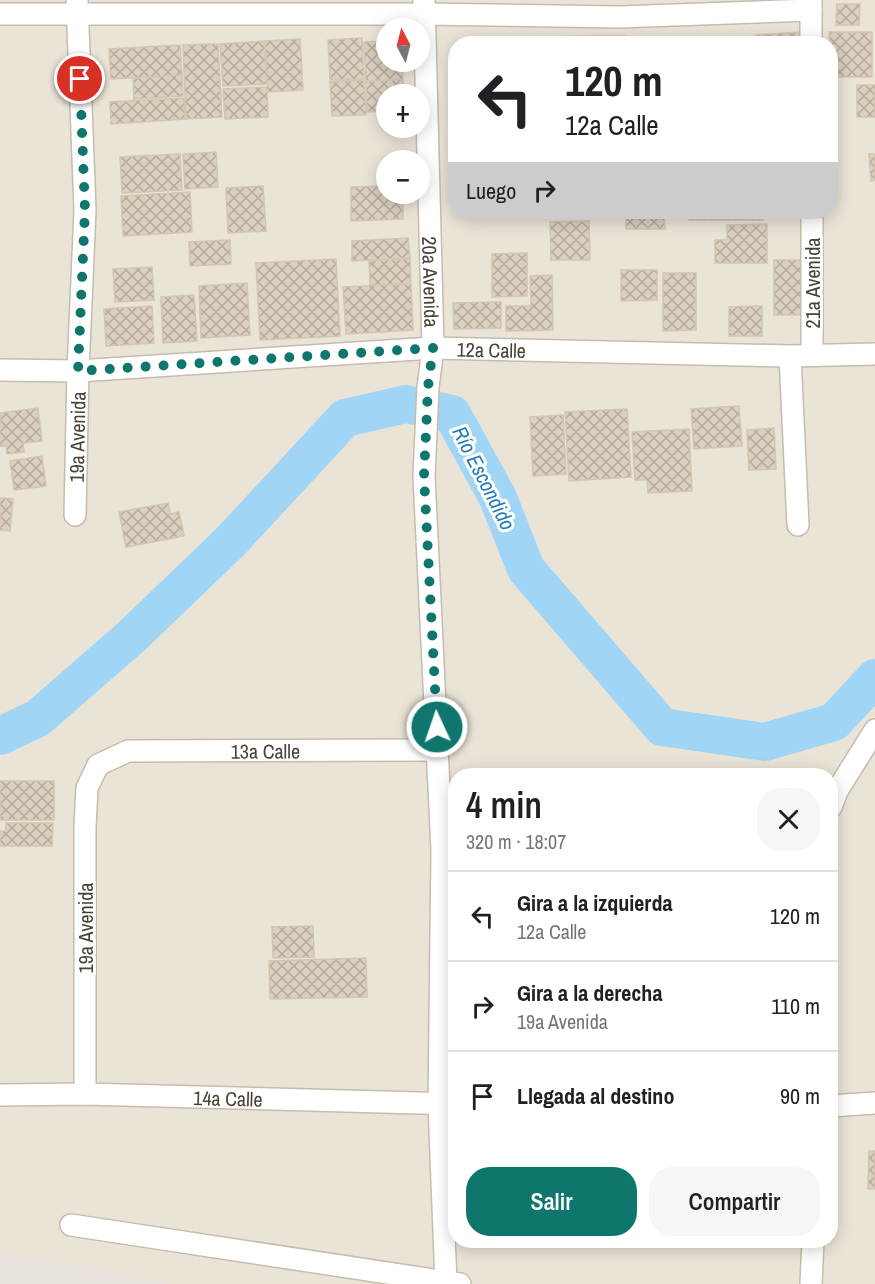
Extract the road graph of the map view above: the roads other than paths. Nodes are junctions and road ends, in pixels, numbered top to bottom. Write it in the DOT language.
graph roads {
  1 [pos="811,5"];
  2 [pos="77,7"];
  3 [pos="424,7"];
  4 [pos="0,14"];
  5 [pos="811,36"];
  6 [pos="812,219"];
  7 [pos="433,348"];
  8 [pos="875,354"];
  9 [pos="812,355"];
  10 [pos="790,356"];
  11 [pos="0,370"];
  12 [pos="78,371"];
  13 [pos="75,515"];
  14 [pos="798,525"];
  15 [pos="875,730"];
  16 [pos="438,750"];
  17 [pos="98,765"];
  18 [pos="838,789"];
  19 [pos="448,841"];
  20 [pos="448,977"];
  21 [pos="85,1094"];
  22 [pos="0,1095"];
  23 [pos="875,1103"];
  24 [pos="447,1104"];
  25 [pos="838,1106"];
  26 [pos="448,1149"];
  27 [pos="71,1225"];
  28 [pos="450,1248"];
  29 [pos="813,1248"];
  30 [pos="451,1283"];
  31 [pos="811,1284"];
  1 -- 3 [label="street"];
  1 -- 5 [label="street"];
  2 -- 3 [label="street"];
  2 -- 4 [label="street"];
  2 -- 12 [label="street, 19a Avenida"];
  3 -- 7 [label="street, 20a Avenida"];
  6 -- 9 [label="street, 21a Avenida"];
  7 -- 10 [label="street, 12a Calle"];
  7 -- 12 [label="street, 12a Calle"];
  7 -- 16 [label="street, 20a Avenida"];
  8 -- 9 [label="street, 12a Calle"];
  9 -- 10 [label="street, 12a Calle"];
  10 -- 14 [label="street"];
  11 -- 12 [label="street, 12a Calle"];
  12 -- 13 [label="street, 19a Avenida"];
  15 -- 18 [label="street"];
  16 -- 17 [label="street, 13a Calle"];
  16 -- 19 [label="street, 20a Avenida"];
  17 -- 21 [label="street, 19a Avenida"];
  20 -- 24 [label="street, 20a Avenida"];
  21 -- 22 [label="street, 14a Calle"];
  21 -- 24 [label="street, 14a Calle"];
  23 -- 25 [label="street"];
  24 -- 26 [label="street, 20a Avenida"];
  27 -- 30 [label="street"];
  28 -- 30 [label="street, 20a Avenida"];
  29 -- 31 [label="street"];
}
